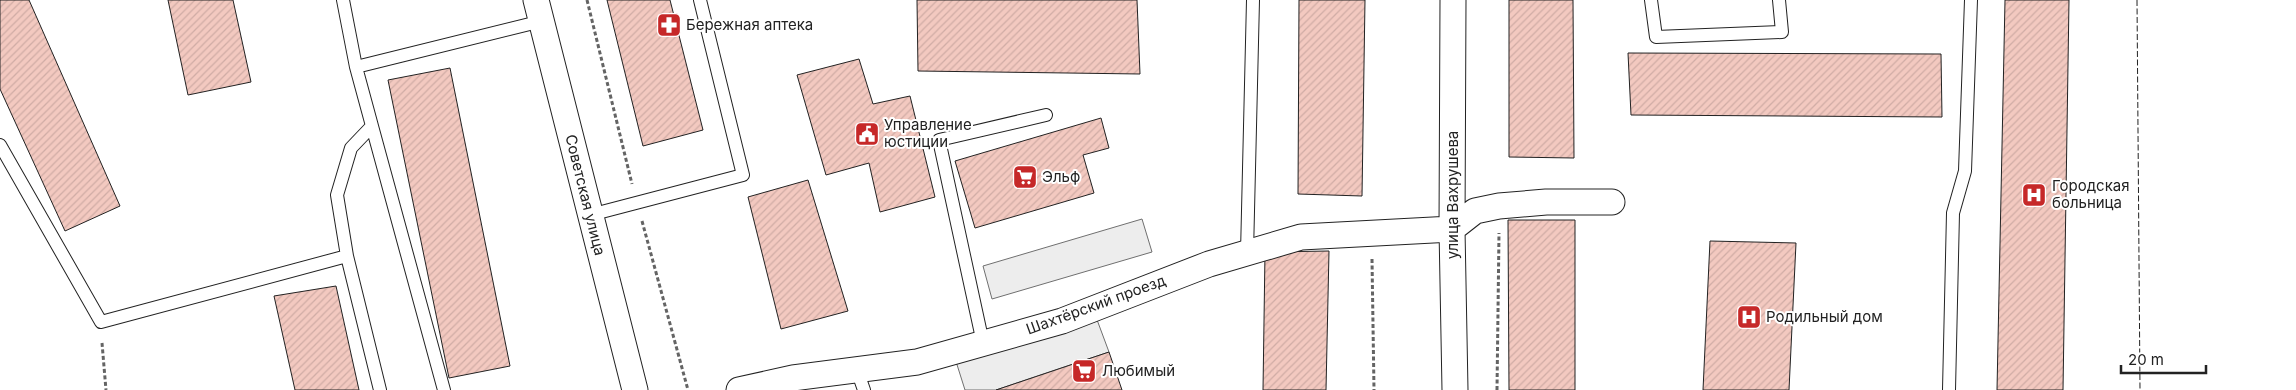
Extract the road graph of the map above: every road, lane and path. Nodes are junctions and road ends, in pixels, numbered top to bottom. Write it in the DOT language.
graph roads {
  1 [pos="343,0"];
  2 [pos="700,0"];
  3 [pos="1252,0"];
  4 [pos="1453,0"];
  5 [pos="1651,0"];
  6 [pos="1779,0"];
  7 [pos="1971,0"];
  8 [pos="539,11"];
  9 [pos="356,67"];
  10 [pos="1046,115"];
  11 [pos="372,126"];
  12 [pos="0,145"];
  13 [pos="1612,202"];
  14 [pos="1499,206"];
  15 [pos="590,215"];
  16 [pos="1452,229"];
  17 [pos="1371,233"];
  18 [pos="1247,252"];
  19 [pos="347,256"];
  20 [pos="101,322"];
  21 [pos="983,343"];
  22 [pos="861,380"];
  23 [pos="106,390"];
  24 [pos="380,390"];
  25 [pos="444,390"];
  26 [pos="635,390"];
  27 [pos="739,390"];
  28 [pos="1374,390"];
  29 [pos="1455,390"];
  30 [pos="1497,390"];
  31 [pos="1949,390"];
  1 -- 9 [label="lane"];
  2 -- 15 [label="lane"];
  3 -- 18 [label="lane"];
  4 -- 16 [label="street, улица Вахрушева"];
  5 -- 6 [label="lane"];
  7 -- 31 [label="lane"];
  8 -- 9 [label="lane"];
  8 -- 15 [label="street, Советская улица"];
  9 -- 11 [label="lane"];
  10 -- 21 [label="lane"];
  11 -- 19 [label="lane"];
  11 -- 25 [label="lane"];
  12 -- 20 [label="lane"];
  13 -- 14 [label="street"];
  14 -- 16 [label="street"];
  14 -- 30 [label="path"];
  15 -- 26 [label="street, Советская улица"];
  16 -- 17 [label="street, Шахтёрский проезд"];
  16 -- 29 [label="street, улица Вахрушева"];
  17 -- 18 [label="street, Шахтёрский проезд"];
  17 -- 28 [label="path"];
  18 -- 21 [label="street, Шахтёрский проезд"];
  19 -- 20 [label="lane"];
  19 -- 24 [label="lane"];
  20 -- 23 [label="path"];
  21 -- 22 [label="street, Шахтёрский проезд"];
  22 -- 27 [label="street, Шахтёрский проезд"];
}
